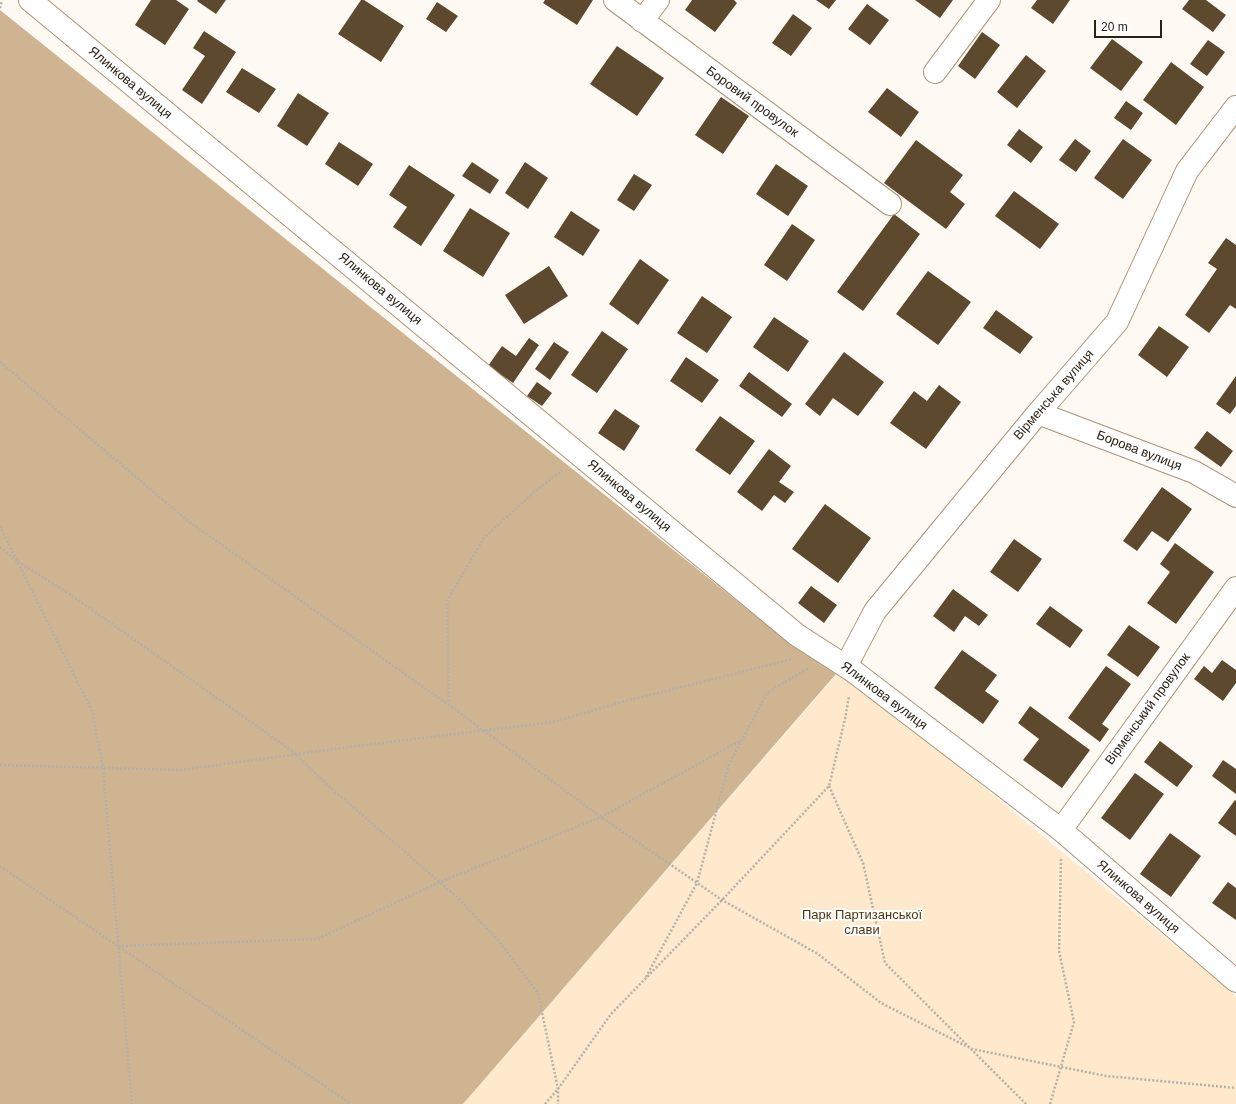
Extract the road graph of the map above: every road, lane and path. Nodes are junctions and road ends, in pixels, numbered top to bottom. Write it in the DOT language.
graph roads {
  1 [pos="2,0"];
  2 [pos="30,0"];
  3 [pos="615,0"];
  4 [pos="658,0"];
  5 [pos="989,0"];
  6 [pos="0,8"];
  7 [pos="642,21"];
  8 [pos="935,72"];
  9 [pos="1236,107"];
  10 [pos="890,204"];
  11 [pos="0,362"];
  12 [pos="1038,413"];
  13 [pos="581,456"];
  14 [pos="1236,496"];
  15 [pos="0,526"];
  16 [pos="0,547"];
  17 [pos="17,561"];
  18 [pos="1236,588"];
  19 [pos="838,661"];
  20 [pos="449,705"];
  21 [pos="484,730"];
  22 [pos="742,740"];
  23 [pos="295,754"];
  24 [pos="0,765"];
  25 [pos="103,768"];
  26 [pos="830,786"];
  27 [pos="602,817"];
  28 [pos="1061,830"];
  29 [pos="0,866"];
  30 [pos="440,882"];
  31 [pos="697,883"];
  32 [pos="722,900"];
  33 [pos="118,946"];
  34 [pos="644,980"];
  35 [pos="1236,981"];
  36 [pos="972,1049"];
  37 [pos="1061,1067"];
  38 [pos="1236,1088"];
  39 [pos="558,1089"];
  40 [pos="132,1104"];
  41 [pos="351,1104"];
  42 [pos="545,1104"];
  43 [pos="558,1104"];
  44 [pos="1026,1104"];
  45 [pos="1050,1104"];
  1 -- 6 [label="path"];
  2 -- 13 [label="street, Ялинкова вулиця"];
  3 -- 7 [label="street, Боровий провулок"];
  4 -- 7 [label="street"];
  5 -- 8 [label="street"];
  7 -- 10 [label="street, Боровий провулок"];
  9 -- 12 [label="street, Вірменська вулиця"];
  11 -- 20 [label="path"];
  12 -- 14 [label="street, Борова вулиця"];
  12 -- 19 [label="street, Вірменська вулиця"];
  13 -- 19 [label="street, Ялинкова вулиця"];
  13 -- 20 [label="path"];
  15 -- 17 [label="path"];
  16 -- 17 [label="path"];
  17 -- 23 [label="path"];
  17 -- 25 [label="path"];
  18 -- 28 [label="street, Вірменський провулок"];
  19 -- 21 [label="path"];
  19 -- 22 [label="path"];
  19 -- 26 [label="path"];
  19 -- 28 [label="street, Ялинкова вулиця"];
  20 -- 21 [label="path"];
  21 -- 23 [label="path"];
  21 -- 27 [label="path"];
  22 -- 27 [label="path"];
  22 -- 31 [label="path"];
  23 -- 25 [label="path"];
  23 -- 30 [label="path"];
  24 -- 25 [label="path"];
  25 -- 33 [label="path"];
  26 -- 32 [label="path"];
  26 -- 36 [label="path"];
  27 -- 30 [label="path"];
  27 -- 31 [label="path"];
  28 -- 35 [label="street, Ялинкова вулиця"];
  28 -- 37 [label="path"];
  29 -- 33 [label="path"];
  30 -- 33 [label="path"];
  30 -- 39 [label="path"];
  31 -- 32 [label="path"];
  31 -- 34 [label="path"];
  32 -- 34 [label="path"];
  32 -- 36 [label="path"];
  33 -- 40 [label="path"];
  33 -- 41 [label="path"];
  34 -- 39 [label="path"];
  36 -- 37 [label="path"];
  36 -- 44 [label="path"];
  37 -- 38 [label="path"];
  37 -- 45 [label="path"];
  39 -- 42 [label="path"];
  39 -- 43 [label="path"];
}
